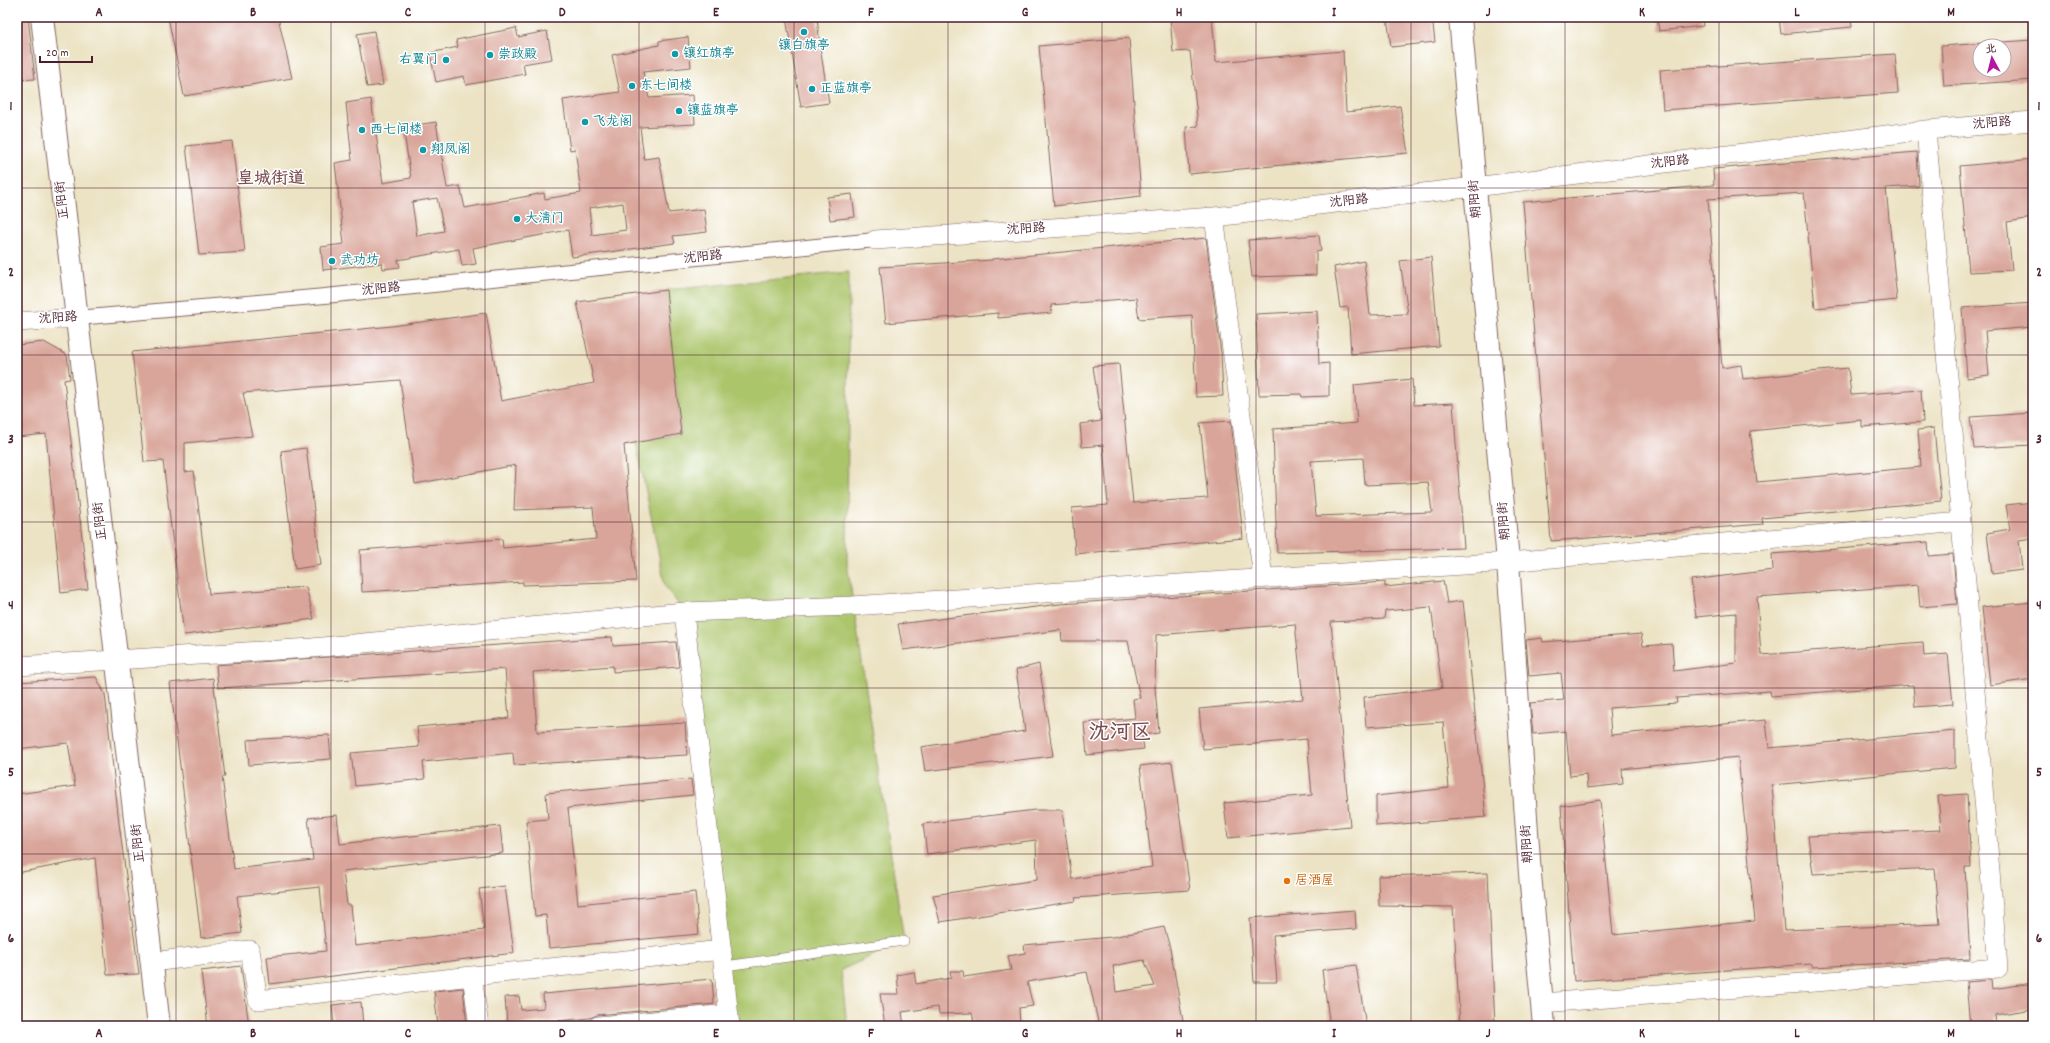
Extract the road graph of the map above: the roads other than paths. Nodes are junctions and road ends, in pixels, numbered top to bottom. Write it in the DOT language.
graph roads {
  1 [pos="42,17"];
  2 [pos="1460,17"];
  3 [pos="2033,121"];
  4 [pos="1926,130"];
  5 [pos="1475,188"];
  6 [pos="1214,217"];
  7 [pos="875,240"];
  8 [pos="77,318"];
  9 [pos="17,322"];
  10 [pos="1961,522"];
  11 [pos="1508,562"];
  12 [pos="1263,577"];
  13 [pos="684,612"];
  14 [pos="118,661"];
  15 [pos="17,666"];
  16 [pos="904,941"];
  17 [pos="723,958"];
  18 [pos="152,962"];
  19 [pos="472,976"];
  20 [pos="1542,1003"];
  21 [pos="730,1020"];
  22 [pos="160,1026"];
  23 [pos="479,1026"];
  24 [pos="598,1026"];
  25 [pos="1544,1026"];
  1 -- 8 [label="street, 正阳街"];
  2 -- 5 [label="street, 朝阳街"];
  3 -- 4 [label="street, 沈阳路"];
  4 -- 5 [label="street, 沈阳路"];
  4 -- 10 [label="street"];
  5 -- 6 [label="street, 沈阳路"];
  5 -- 11 [label="street, 朝阳街"];
  6 -- 7 [label="street, 沈阳路"];
  6 -- 12 [label="street"];
  7 -- 8 [label="street, 沈阳路"];
  8 -- 9 [label="street, 沈阳路"];
  8 -- 14 [label="street, 正阳街"];
  10 -- 11 [label="street"];
  10 -- 20 [label="street"];
  11 -- 12 [label="street"];
  11 -- 20 [label="street, 朝阳街"];
  12 -- 13 [label="street"];
  13 -- 14 [label="street"];
  13 -- 17 [label="street"];
  14 -- 15 [label="street"];
  14 -- 18 [label="street, 正阳街"];
  16 -- 17 [label="lane"];
  17 -- 19 [label="street"];
  17 -- 21 [label="street"];
  18 -- 19 [label="street"];
  18 -- 22 [label="street, 正阳街"];
  19 -- 23 [label="street"];
  20 -- 25 [label="street, 朝阳街"];
  21 -- 24 [label="street"];
}
